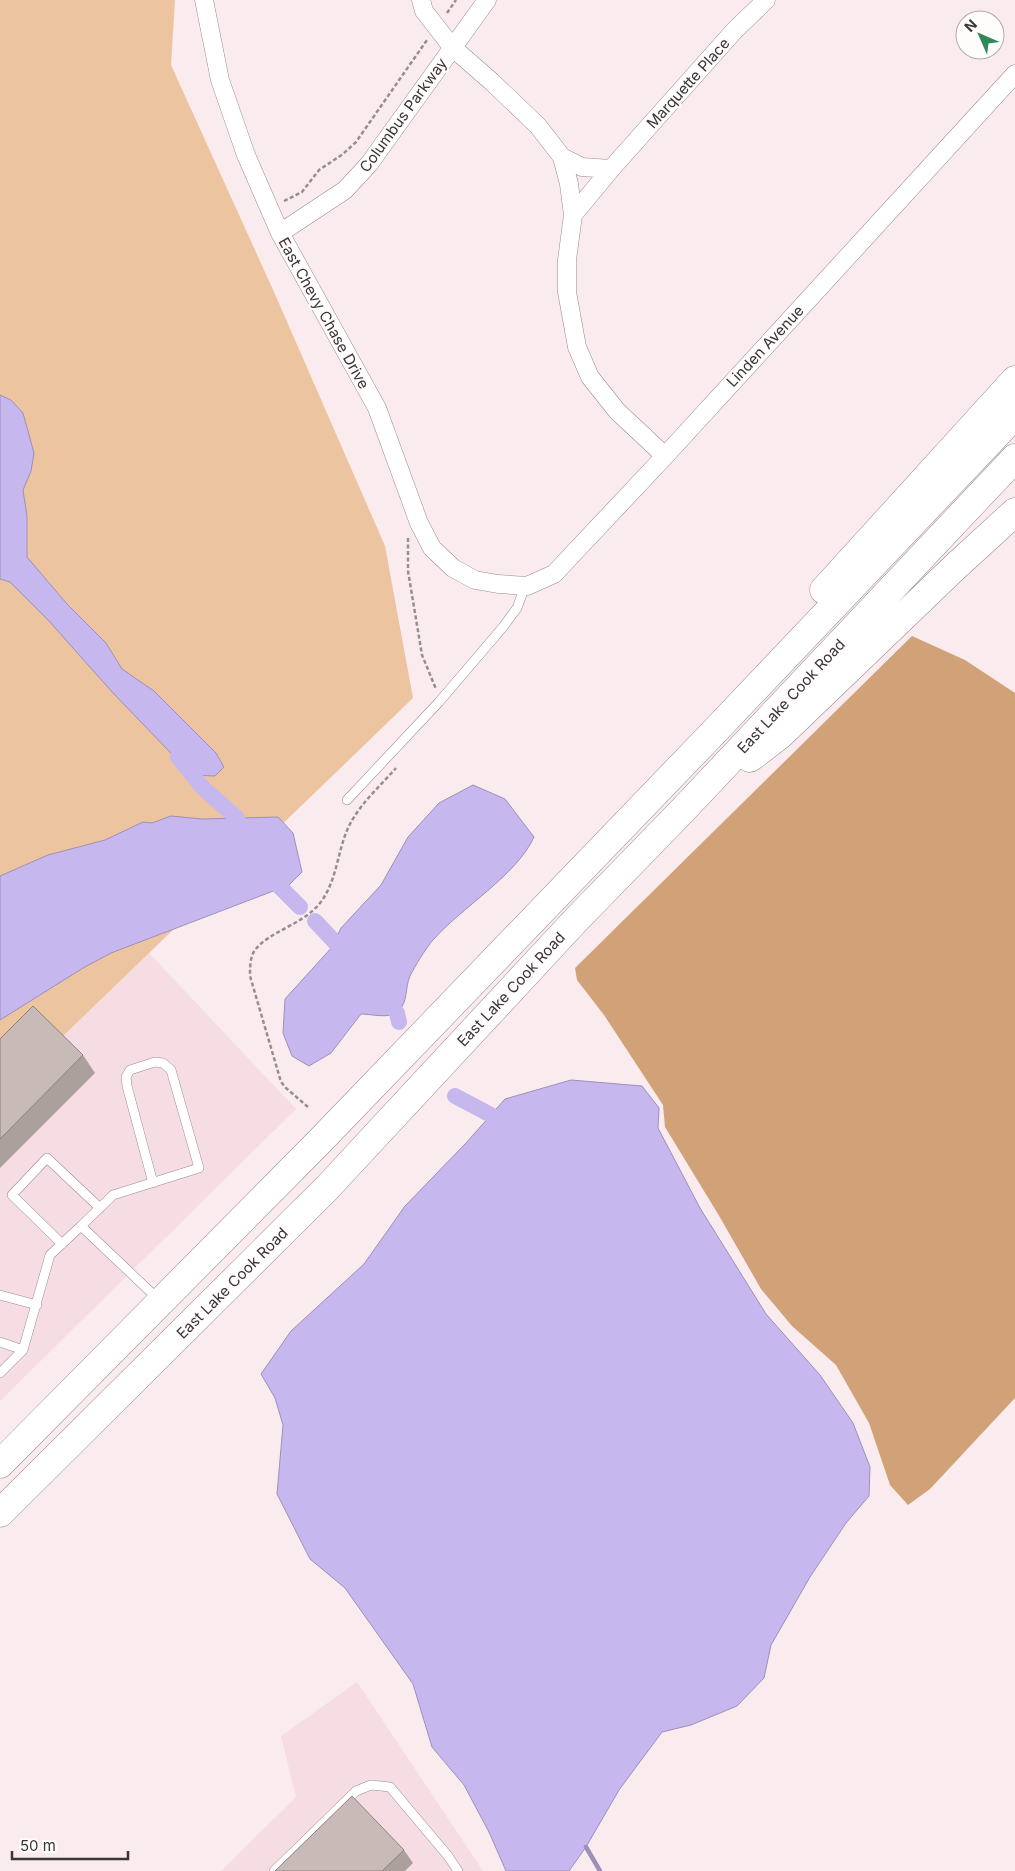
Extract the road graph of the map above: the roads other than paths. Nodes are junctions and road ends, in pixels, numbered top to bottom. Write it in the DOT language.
graph roads {
  1 [pos="204,0"];
  2 [pos="421,0"];
  3 [pos="486,0"];
  4 [pos="766,0"];
  5 [pos="452,47"];
  6 [pos="1015,74"];
  7 [pos="562,157"];
  8 [pos="611,168"];
  9 [pos="573,215"];
  10 [pos="280,233"];
  11 [pos="1015,380"];
  12 [pos="1015,415"];
  13 [pos="665,456"];
  14 [pos="1015,458"];
  15 [pos="1015,512"];
  16 [pos="498,584"];
  17 [pos="525,586"];
  18 [pos="712,734"];
  19 [pos="347,800"];
  20 [pos="682,811"];
  21 [pos="152,1183"];
  22 [pos="100,1208"];
  23 [pos="81,1226"];
  24 [pos="62,1244"];
  25 [pos="0,1295"];
  26 [pos="161,1302"];
  27 [pos="36,1305"];
  28 [pos="187,1328"];
  29 [pos="0,1342"];
  30 [pos="23,1350"];
  31 [pos="0,1373"];
  32 [pos="0,1464"];
  33 [pos="0,1513"];
  34 [pos="274,1871"];
  35 [pos="458,1871"];
  1 -- 10 [label="street, East Chevy Chase Drive"];
  2 -- 5 [label="street"];
  3 -- 5 [label="street, Columbus Parkway"];
  4 -- 8 [label="street, Marquette Place"];
  5 -- 7 [label="street"];
  5 -- 10 [label="street, Columbus Parkway"];
  6 -- 13 [label="street, Linden Avenue"];
  7 -- 8 [label="street"];
  7 -- 9 [label="street"];
  8 -- 9 [label="street, Marquette Place"];
  9 -- 13 [label="street"];
  10 -- 16 [label="street, East Chevy Chase Drive"];
  11 -- 18 [label="main road"];
  12 -- 18 [label="main road, East Lake Cook Road"];
  13 -- 17 [label="street, Linden Avenue"];
  14 -- 20 [label="main road, East Lake Cook Road"];
  15 -- 20 [label="main road"];
  16 -- 17 [label="street, Linden Avenue"];
  17 -- 19 [label="lane"];
  18 -- 26 [label="main road, East Lake Cook Road"];
  20 -- 28 [label="main road, East Lake Cook Road"];
  21 -- 21 [label="lane"];
  21 -- 22 [label="lane"];
  22 -- 23 [label="lane"];
  22 -- 24 [label="lane"];
  23 -- 24 [label="lane"];
  23 -- 26 [label="lane"];
  24 -- 27 [label="lane"];
  25 -- 27 [label="lane"];
  26 -- 28 [label="main road"];
  26 -- 32 [label="main road, East Lake Cook Road"];
  27 -- 30 [label="lane"];
  28 -- 33 [label="main road, East Lake Cook Road"];
  29 -- 30 [label="lane"];
  30 -- 31 [label="lane"];
  34 -- 35 [label="lane"];
}
